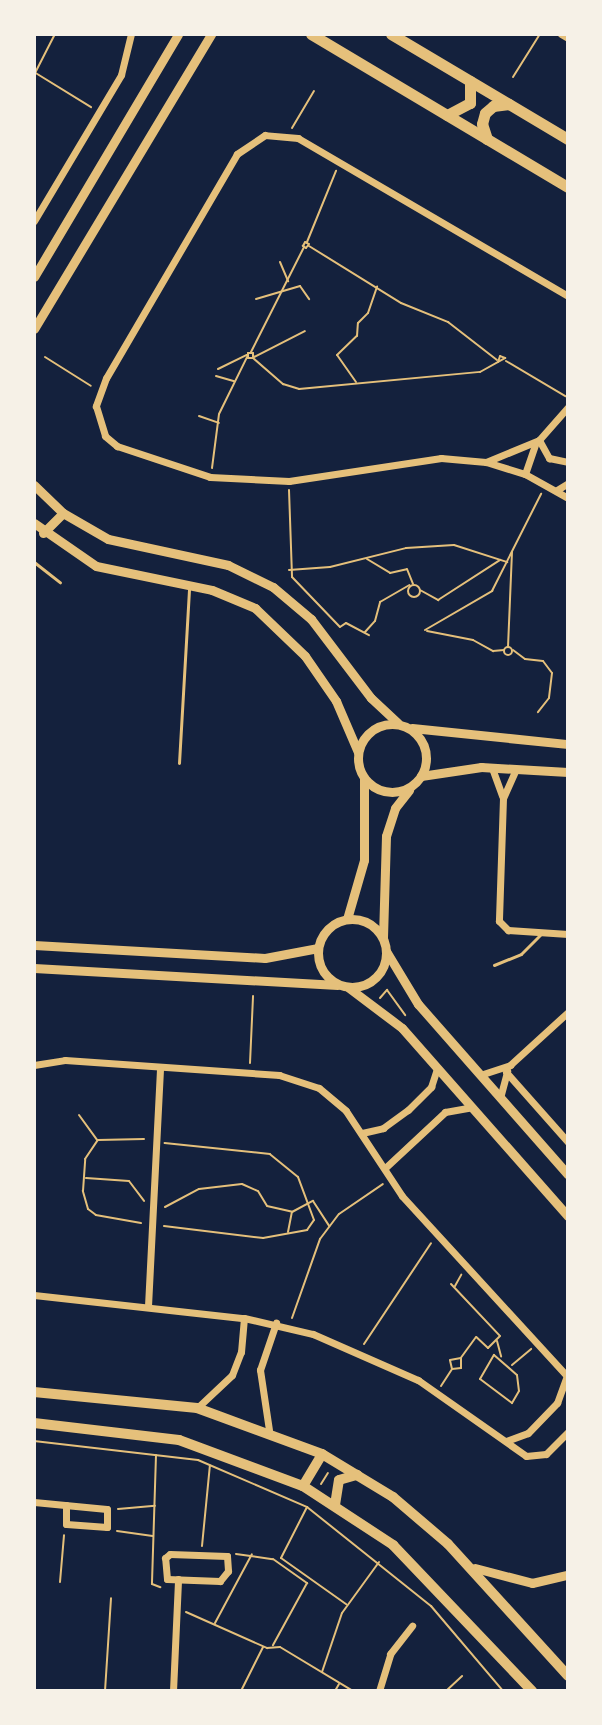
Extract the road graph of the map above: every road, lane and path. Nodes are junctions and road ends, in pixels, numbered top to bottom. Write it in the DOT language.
graph roads {
  1 [pos="55,34"];
  2 [pos="131,34"];
  3 [pos="178,34"];
  4 [pos="211,34"];
  5 [pos="311,34"];
  6 [pos="391,34"];
  7 [pos="540,34"];
  8 [pos="561,34"];
  9 [pos="568,38"];
  10 [pos="34,74"];
  11 [pos="513,77"];
  12 [pos="470,81"];
  13 [pos="314,91"];
  14 [pos="509,105"];
  15 [pos="99,111"];
  16 [pos="447,115"];
  17 [pos="288,135"];
  18 [pos="568,139"];
  19 [pos="488,140"];
  20 [pos="340,163"];
  21 [pos="568,187"];
  22 [pos="34,221"];
  23 [pos="308,244"];
  24 [pos="280,262"];
  25 [pos="34,277"];
  26 [pos="289,282"];
  27 [pos="377,286"];
  28 [pos="285,290"];
  29 [pos="568,296"];
  30 [pos="256,299"];
  31 [pos="309,299"];
  32 [pos="34,329"];
  33 [pos="305,331"];
  34 [pos="249,355"];
  35 [pos="45,357"];
  36 [pos="253,357"];
  37 [pos="498,361"];
  38 [pos="218,369"];
  39 [pos="216,376"];
  40 [pos="235,382"];
  41 [pos="356,383"];
  42 [pos="99,391"];
  43 [pos="568,398"];
  44 [pos="568,407"];
  45 [pos="199,416"];
  46 [pos="219,423"];
  47 [pos="539,440"];
  48 [pos="486,462"];
  49 [pos="568,462"];
  50 [pos="525,474"];
  51 [pos="210,477"];
  52 [pos="289,481"];
  53 [pos="568,483"];
  54 [pos="545,484"];
  55 [pos="34,485"];
  56 [pos="557,490"];
  57 [pos="568,498"];
  58 [pos="63,513"];
  59 [pos="34,523"];
  60 [pos="43,533"];
  61 [pos="513,551"];
  62 [pos="364,557"];
  63 [pos="501,558"];
  64 [pos="34,562"];
  65 [pos="507,562"];
  66 [pos="289,570"];
  67 [pos="60,582"];
  68 [pos="189,585"];
  69 [pos="412,585"];
  70 [pos="420,590"];
  71 [pos="364,633"];
  72 [pos="369,635"];
  73 [pos="508,647"];
  74 [pos="504,650"];
  75 [pos="513,650"];
  76 [pos="538,712"];
  77 [pos="398,723"];
  78 [pos="411,728"];
  79 [pos="568,744"];
  80 [pos="358,752"];
  81 [pos="179,763"];
  82 [pos="492,768"];
  83 [pos="516,769"];
  84 [pos="568,772"];
  85 [pos="421,776"];
  86 [pos="364,778"];
  87 [pos="412,786"];
  88 [pos="503,798"];
  89 [pos="347,919"];
  90 [pos="542,933"];
  91 [pos="568,934"];
  92 [pos="383,940"];
  93 [pos="34,945"];
  94 [pos="318,948"];
  95 [pos="386,951"];
  96 [pos="494,965"];
  97 [pos="34,968"];
  98 [pos="338,985"];
  99 [pos="349,988"];
  100 [pos="253,996"];
  101 [pos="568,1012"];
  102 [pos="34,1065"];
  103 [pos="160,1068"];
  104 [pos="437,1068"];
  105 [pos="508,1069"];
  106 [pos="249,1074"];
  107 [pos="480,1075"];
  108 [pos="500,1098"];
  109 [pos="472,1107"];
  110 [pos="79,1115"];
  111 [pos="362,1133"];
  112 [pos="98,1140"];
  113 [pos="156,1141"];
  114 [pos="568,1142"];
  115 [pos="385,1168"];
  116 [pos="568,1175"];
  117 [pos="84,1178"];
  118 [pos="390,1178"];
  119 [pos="309,1202"];
  120 [pos="153,1203"];
  121 [pos="153,1212"];
  122 [pos="292,1212"];
  123 [pos="568,1216"];
  124 [pos="152,1224"];
  125 [pos="329,1226"];
  126 [pos="289,1233"];
  127 [pos="436,1235"];
  128 [pos="466,1268"];
  129 [pos="34,1295"];
  130 [pos="148,1306"];
  131 [pos="244,1318"];
  132 [pos="276,1323"];
  133 [pos="289,1327"];
  134 [pos="497,1341"];
  135 [pos="537,1343"];
  136 [pos="359,1351"];
  137 [pos="500,1357"];
  138 [pos="461,1358"];
  139 [pos="511,1366"];
  140 [pos="452,1369"];
  141 [pos="568,1376"];
  142 [pos="34,1392"];
  143 [pos="437,1392"];
  144 [pos="197,1408"];
  145 [pos="34,1423"];
  146 [pos="269,1430"];
  147 [pos="568,1432"];
  148 [pos="34,1441"];
  149 [pos="506,1441"];
  150 [pos="156,1454"];
  151 [pos="322,1454"];
  152 [pos="335,1462"];
  153 [pos="210,1465"];
  154 [pos="357,1475"];
  155 [pos="303,1486"];
  156 [pos="316,1494"];
  157 [pos="34,1502"];
  158 [pos="66,1505"];
  159 [pos="335,1505"];
  160 [pos="155,1506"];
  161 [pos="307,1507"];
  162 [pos="65,1522"];
  163 [pos="154,1536"];
  164 [pos="252,1553"];
  165 [pos="201,1555"];
  166 [pos="227,1556"];
  167 [pos="281,1558"];
  168 [pos="379,1562"];
  169 [pos="279,1563"];
  170 [pos="475,1568"];
  171 [pos="568,1575"];
  172 [pos="60,1582"];
  173 [pos="178,1584"];
  174 [pos="111,1598"];
  175 [pos="347,1605"];
  176 [pos="177,1607"];
  177 [pos="214,1624"];
  178 [pos="412,1626"];
  179 [pos="273,1646"];
  180 [pos="263,1647"];
  181 [pos="322,1673"];
  182 [pos="462,1676"];
  183 [pos="568,1676"];
  184 [pos="340,1683"];
  185 [pos="105,1691"];
  186 [pos="173,1691"];
  187 [pos="241,1691"];
  188 [pos="335,1691"];
  189 [pos="353,1691"];
  190 [pos="379,1691"];
  191 [pos="446,1691"];
  192 [pos="503,1691"];
  193 [pos="532,1691"];
  1 -- 10 [label="path"];
  2 -- 15 [label="street"];
  3 -- 25 [label="street"];
  4 -- 32 [label="street"];
  5 -- 16 [label="main road"];
  6 -- 12 [label="main road"];
  7 -- 11 [label="path"];
  8 -- 9 [label="street"];
  10 -- 15 [label="path"];
  12 -- 14 [label="main road"];
  12 -- 16 [label="main road"];
  13 -- 17 [label="path"];
  14 -- 18 [label="main road"];
  14 -- 19 [label="main road"];
  15 -- 22 [label="street"];
  16 -- 19 [label="main road"];
  17 -- 20 [label="street"];
  17 -- 42 [label="street"];
  19 -- 21 [label="main road"];
  20 -- 23 [label="path"];
  20 -- 29 [label="street"];
  23 -- 26 [label="path"];
  23 -- 27 [label="path"];
  24 -- 26 [label="path"];
  26 -- 28 [label="path"];
  27 -- 37 [label="path"];
  27 -- 41 [label="path"];
  28 -- 30 [label="path"];
  28 -- 31 [label="path"];
  28 -- 34 [label="path"];
  33 -- 36 [label="path"];
  34 -- 36 [label="path"];
  34 -- 38 [label="path"];
  34 -- 40 [label="path"];
  35 -- 42 [label="path"];
  36 -- 41 [label="path"];
  37 -- 41 [label="path"];
  37 -- 43 [label="path"];
  39 -- 40 [label="path"];
  40 -- 46 [label="path"];
  42 -- 51 [label="street"];
  44 -- 47 [label="street"];
  45 -- 46 [label="path"];
  46 -- 51 [label="path"];
  47 -- 48 [label="street"];
  47 -- 49 [label="street"];
  47 -- 50 [label="street"];
  48 -- 50 [label="street"];
  48 -- 52 [label="street"];
  50 -- 54 [label="street"];
  51 -- 52 [label="street"];
  52 -- 66 [label="path"];
  53 -- 56 [label="street"];
  54 -- 56 [label="street"];
  54 -- 61 [label="path"];
  55 -- 58 [label="street"];
  56 -- 57 [label="street"];
  58 -- 60 [label="street"];
  58 -- 77 [label="street"];
  59 -- 60 [label="street"];
  60 -- 68 [label="street"];
  61 -- 65 [label="path"];
  61 -- 73 [label="path"];
  62 -- 63 [label="path"];
  62 -- 66 [label="path"];
  62 -- 69 [label="path"];
  63 -- 65 [label="path"];
  63 -- 70 [label="path"];
  64 -- 67 [label="lane"];
  65 -- 74 [label="path"];
  66 -- 71 [label="path"];
  68 -- 80 [label="street"];
  68 -- 81 [label="lane"];
  69 -- 70 [label="path"];
  69 -- 70 [label="path"];
  69 -- 71 [label="path"];
  71 -- 72 [label="path"];
  73 -- 74 [label="path"];
  73 -- 75 [label="path"];
  74 -- 75 [label="path"];
  75 -- 76 [label="path"];
  77 -- 78 [label="street"];
  77 -- 80 [label="street"];
  78 -- 79 [label="street"];
  78 -- 85 [label="street"];
  80 -- 86 [label="street"];
  82 -- 83 [label="street"];
  82 -- 85 [label="street"];
  82 -- 88 [label="street"];
  83 -- 84 [label="street"];
  83 -- 88 [label="street"];
  85 -- 87 [label="street"];
  86 -- 87 [label="street"];
  86 -- 89 [label="street"];
  87 -- 92 [label="street"];
  88 -- 90 [label="street"];
  89 -- 92 [label="street"];
  89 -- 94 [label="street"];
  90 -- 91 [label="street"];
  90 -- 96 [label="lane"];
  92 -- 95 [label="street"];
  93 -- 94 [label="street"];
  94 -- 98 [label="street"];
  95 -- 99 [label="street"];
  95 -- 107 [label="street"];
  97 -- 98 [label="street"];
  98 -- 99 [label="street"];
  99 -- 104 [label="street"];
  100 -- 106 [label="path"];
  101 -- 105 [label="street"];
  102 -- 103 [label="street"];
  103 -- 106 [label="street"];
  103 -- 113 [label="street"];
  104 -- 109 [label="street"];
  104 -- 111 [label="street"];
  105 -- 107 [label="street"];
  105 -- 108 [label="street"];
  105 -- 114 [label="street"];
  106 -- 111 [label="street"];
  107 -- 108 [label="street"];
  108 -- 116 [label="street"];
  109 -- 115 [label="street"];
  109 -- 123 [label="street"];
  110 -- 112 [label="path"];
  111 -- 115 [label="street"];
  112 -- 113 [label="path"];
  112 -- 117 [label="path"];
  113 -- 119 [label="path"];
  113 -- 120 [label="street"];
  115 -- 118 [label="street"];
  117 -- 120 [label="path"];
  117 -- 124 [label="path"];
  118 -- 125 [label="path"];
  118 -- 127 [label="street"];
  119 -- 122 [label="path"];
  119 -- 125 [label="path"];
  119 -- 126 [label="path"];
  120 -- 121 [label="street"];
  121 -- 122 [label="path"];
  121 -- 124 [label="street"];
  122 -- 126 [label="path"];
  124 -- 126 [label="path"];
  124 -- 130 [label="street"];
  125 -- 133 [label="path"];
  127 -- 128 [label="street"];
  127 -- 136 [label="path"];
  128 -- 134 [label="path"];
  128 -- 135 [label="street"];
  129 -- 130 [label="street"];
  130 -- 131 [label="street"];
  131 -- 132 [label="street"];
  131 -- 144 [label="street"];
  132 -- 133 [label="street"];
  132 -- 146 [label="street"];
  133 -- 136 [label="street"];
  134 -- 137 [label="path"];
  134 -- 138 [label="path"];
  135 -- 139 [label="path"];
  135 -- 141 [label="street"];
  136 -- 143 [label="street"];
  137 -- 139 [label="path"];
  137 -- 139 [label="path"];
  138 -- 140 [label="path"];
  138 -- 140 [label="path"];
  140 -- 143 [label="path"];
  141 -- 149 [label="street"];
  142 -- 144 [label="main road"];
  143 -- 149 [label="street"];
  144 -- 146 [label="main road"];
  145 -- 155 [label="main road"];
  146 -- 151 [label="main road"];
  147 -- 149 [label="street"];
  148 -- 150 [label="path"];
  150 -- 153 [label="path"];
  150 -- 160 [label="path"];
  151 -- 152 [label="main road"];
  151 -- 155 [label="main road"];
  152 -- 154 [label="main road"];
  152 -- 156 [label="path"];
  153 -- 161 [label="path"];
  153 -- 165 [label="path"];
  154 -- 159 [label="main road"];
  154 -- 170 [label="main road"];
  155 -- 156 [label="main road"];
  156 -- 159 [label="main road"];
  157 -- 158 [label="street"];
  158 -- 162 [label="street"];
  158 -- 162 [label="street"];
  159 -- 193 [label="main road"];
  160 -- 163 [label="path"];
  160 -- 163 [label="path"];
  161 -- 167 [label="path"];
  161 -- 168 [label="path"];
  162 -- 172 [label="path"];
  163 -- 173 [label="path"];
  164 -- 166 [label="path"];
  164 -- 169 [label="path"];
  164 -- 177 [label="path"];
  165 -- 166 [label="street"];
  165 -- 173 [label="street"];
  166 -- 173 [label="street"];
  167 -- 169 [label="path"];
  167 -- 175 [label="path"];
  168 -- 175 [label="path"];
  168 -- 192 [label="path"];
  169 -- 179 [label="path"];
  170 -- 171 [label="street"];
  170 -- 183 [label="main road"];
  173 -- 176 [label="street"];
  174 -- 185 [label="path"];
  175 -- 181 [label="path"];
  176 -- 177 [label="path"];
  176 -- 186 [label="street"];
  177 -- 180 [label="path"];
  178 -- 190 [label="street"];
  179 -- 180 [label="path"];
  179 -- 181 [label="path"];
  180 -- 187 [label="path"];
  181 -- 184 [label="path"];
  182 -- 191 [label="path"];
  184 -- 188 [label="path"];
  184 -- 189 [label="path"];
}
